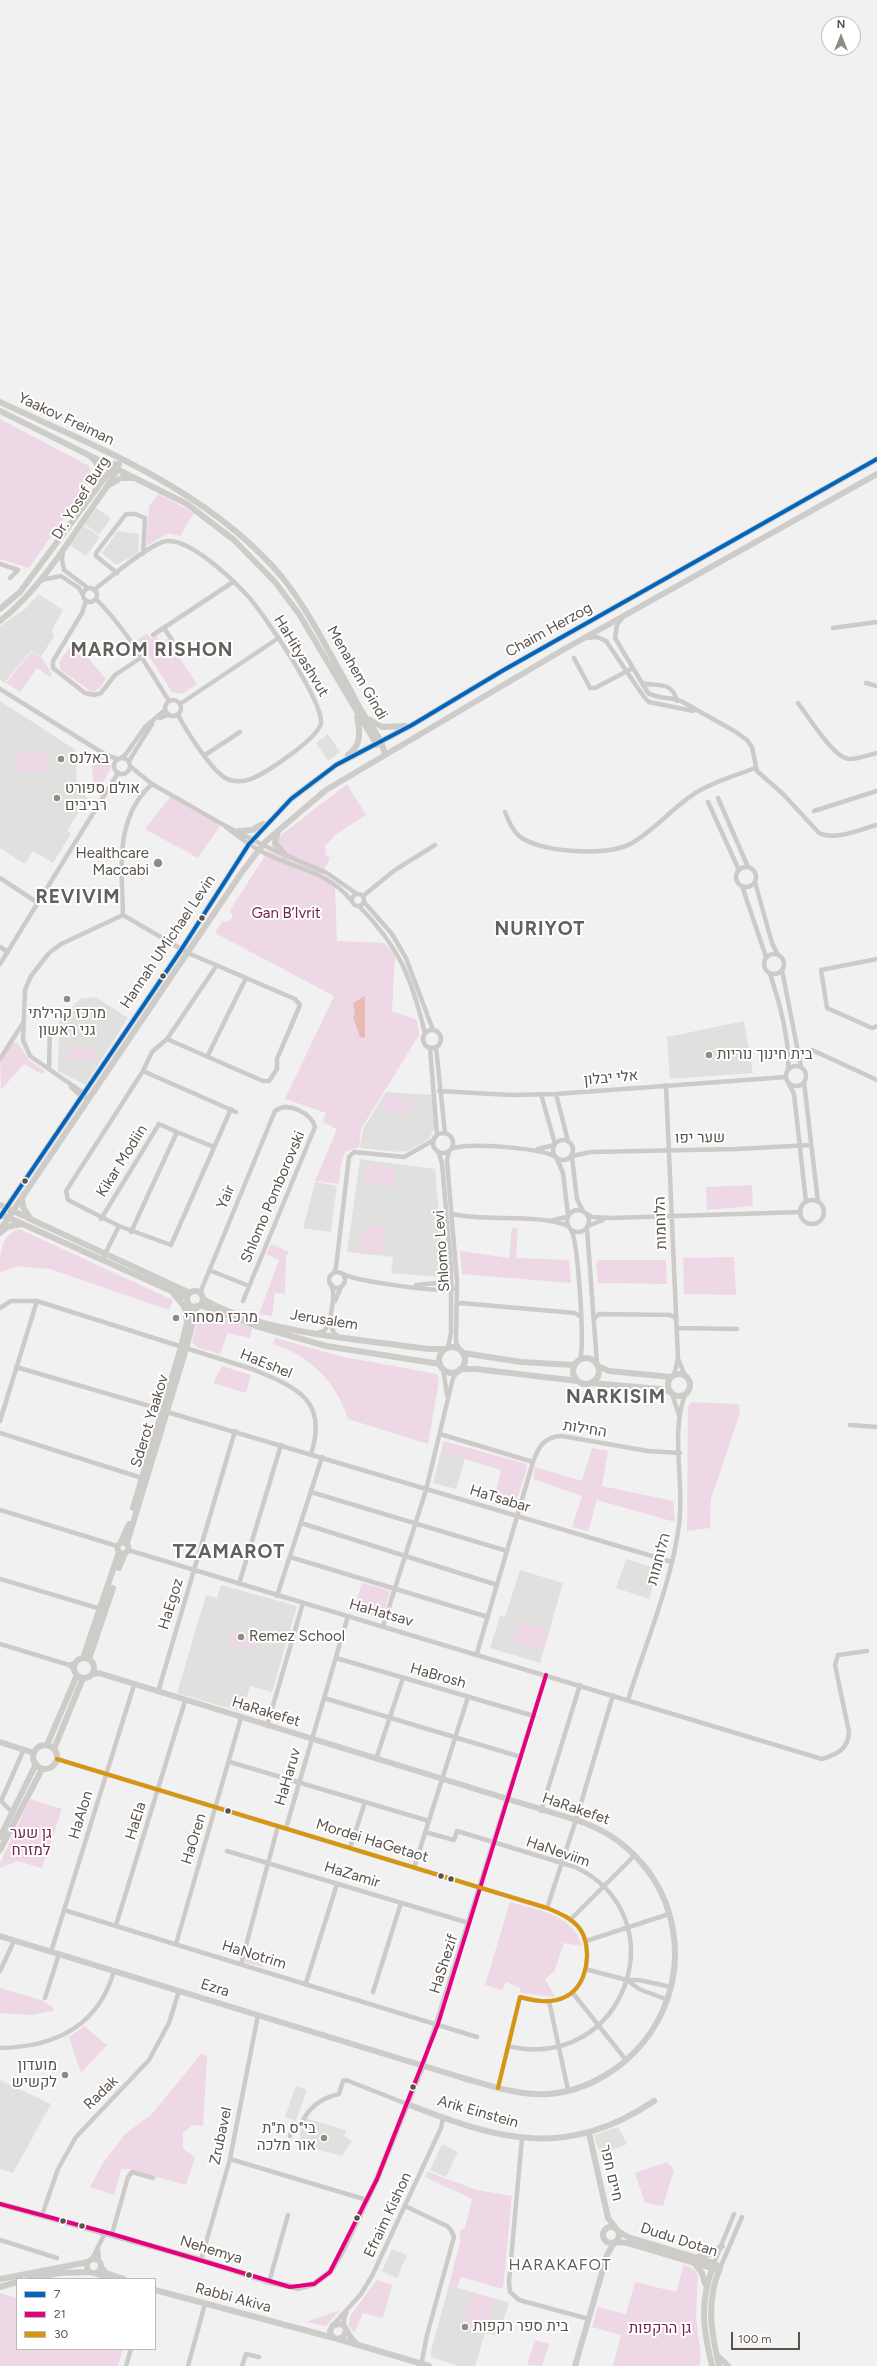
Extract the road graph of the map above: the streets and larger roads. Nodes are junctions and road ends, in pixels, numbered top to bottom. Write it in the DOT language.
graph roads {
  1 [pos="0,402"];
  2 [pos="0,411"];
  3 [pos="87,453"];
  4 [pos="121,459"];
  5 [pos="877,459"];
  6 [pos="115,467"];
  7 [pos="877,474"];
  8 [pos="142,480"];
  9 [pos="98,486"];
  10 [pos="103,491"];
  11 [pos="64,549"];
  12 [pos="143,554"];
  13 [pos="0,564"];
  14 [pos="117,573"];
  15 [pos="10,578"];
  16 [pos="42,580"];
  17 [pos="233,582"];
  18 [pos="88,588"];
  19 [pos="94,590"];
  20 [pos="83,595"];
  21 [pos="96,599"];
  22 [pos="86,602"];
  23 [pos="0,610"];
  24 [pos="624,616"];
  25 [pos="0,621"];
  26 [pos="877,622"];
  27 [pos="164,628"];
  28 [pos="833,628"];
  29 [pos="153,636"];
  30 [pos="585,638"];
  31 [pos="277,639"];
  32 [pos="172,640"];
  33 [pos="142,657"];
  34 [pos="574,658"];
  35 [pos="633,668"];
  36 [pos="626,672"];
  37 [pos="642,683"];
  38 [pos="866,683"];
  39 [pos="877,686"];
  40 [pos="0,689"];
  41 [pos="677,700"];
  42 [pos="169,701"];
  43 [pos="798,703"];
  44 [pos="180,704"];
  45 [pos="675,706"];
  46 [pos="355,709"];
  47 [pos="362,711"];
  48 [pos="167,712"];
  49 [pos="700,713"];
  50 [pos="178,715"];
  51 [pos="412,724"];
  52 [pos="240,732"];
  53 [pos="382,740"];
  54 [pos="375,744"];
  55 [pos="877,753"];
  56 [pos="385,754"];
  57 [pos="205,755"];
  58 [pos="118,760"];
  59 [pos="129,761"];
  60 [pos="336,765"];
  61 [pos="131,767"];
  62 [pos="755,768"];
  63 [pos="128,772"];
  64 [pos="118,773"];
  65 [pos="141,776"];
  66 [pos="152,784"];
  67 [pos="877,792"];
  68 [pos="718,798"];
  69 [pos="708,802"];
  70 [pos="279,811"];
  71 [pos="814,811"];
  72 [pos="505,812"];
  73 [pos="220,823"];
  74 [pos="877,825"];
  75 [pos="279,829"];
  76 [pos="239,831"];
  77 [pos="251,841"];
  78 [pos="435,845"];
  79 [pos="260,847"];
  80 [pos="286,856"];
  81 [pos="748,867"];
  82 [pos="739,870"];
  83 [pos="0,878"];
  84 [pos="755,882"];
  85 [pos="742,886"];
  86 [pos="357,894"];
  87 [pos="363,896"];
  88 [pos="351,900"];
  89 [pos="38,902"];
  90 [pos="364,902"];
  91 [pos="359,906"];
  92 [pos="123,914"];
  93 [pos="0,947"];
  94 [pos="181,950"];
  95 [pos="8,952"];
  96 [pos="188,953"];
  97 [pos="778,955"];
  98 [pos="766,957"];
  99 [pos="877,958"];
  100 [pos="0,964"];
  101 [pos="217,965"];
  102 [pos="782,970"];
  103 [pos="770,974"];
  104 [pos="246,978"];
  105 [pos="24,1023"];
  106 [pos="877,1026"];
  107 [pos="50,1027"];
  108 [pos="433,1030"];
  109 [pos="424,1033"];
  110 [pos="167,1039"];
  111 [pos="436,1047"];
  112 [pos="430,1048"];
  113 [pos="812,1050"];
  114 [pos="208,1056"];
  115 [pos="0,1059"];
  116 [pos="800,1067"];
  117 [pos="49,1069"];
  118 [pos="788,1069"];
  119 [pos="143,1071"];
  120 [pos="786,1076"];
  121 [pos="877,1080"];
  122 [pos="804,1082"];
  123 [pos="789,1084"];
  124 [pos="666,1086"];
  125 [pos="439,1091"];
  126 [pos="82,1094"];
  127 [pos="541,1094"];
  128 [pos="556,1094"];
  129 [pos="88,1098"];
  130 [pos="231,1110"];
  131 [pos="275,1111"];
  132 [pos="236,1112"];
  133 [pos="177,1132"];
  134 [pos="445,1133"];
  135 [pos="437,1135"];
  136 [pos="451,1138"];
  137 [pos="434,1140"];
  138 [pos="568,1142"];
  139 [pos="555,1145"];
  140 [pos="810,1145"];
  141 [pos="473,1146"];
  142 [pos="573,1146"];
  143 [pos="800,1146"];
  144 [pos="214,1148"];
  145 [pos="450,1150"];
  146 [pos="529,1150"];
  147 [pos="671,1150"];
  148 [pos="438,1151"];
  149 [pos="591,1152"];
  150 [pos="572,1156"];
  151 [pos="556,1157"];
  152 [pos="22,1196"];
  153 [pos="806,1202"];
  154 [pos="818,1202"];
  155 [pos="6,1208"];
  156 [pos="800,1212"];
  157 [pos="585,1213"];
  158 [pos="2,1216"];
  159 [pos="452,1216"];
  160 [pos="568,1216"];
  161 [pos="672,1216"];
  162 [pos="101,1218"];
  163 [pos="611,1218"];
  164 [pos="31,1219"];
  165 [pos="547,1221"];
  166 [pos="21,1224"];
  167 [pos="119,1226"];
  168 [pos="587,1227"];
  169 [pos="569,1228"];
  170 [pos="0,1230"];
  171 [pos="131,1232"];
  172 [pos="0,1233"];
  173 [pos="106,1253"];
  174 [pos="102,1260"];
  175 [pos="209,1270"];
  176 [pos="334,1273"];
  177 [pos="343,1274"];
  178 [pos="358,1279"];
  179 [pos="345,1282"];
  180 [pos="331,1284"];
  181 [pos="451,1284"];
  182 [pos="249,1286"];
  183 [pos="407,1286"];
  184 [pos="341,1287"];
  185 [pos="457,1288"];
  186 [pos="166,1289"];
  187 [pos="451,1290"];
  188 [pos="200,1292"];
  189 [pos="189,1296"];
  190 [pos="37,1301"];
  191 [pos="243,1301"];
  192 [pos="198,1304"];
  193 [pos="456,1305"];
  194 [pos="333,1306"];
  195 [pos="0,1308"];
  196 [pos="581,1317"];
  197 [pos="595,1318"];
  198 [pos="676,1318"];
  199 [pos="330,1323"];
  200 [pos="188,1324"];
  201 [pos="677,1328"];
  202 [pos="737,1330"];
  203 [pos="318,1333"];
  204 [pos="337,1336"];
  205 [pos="184,1348"];
  206 [pos="447,1348"];
  207 [pos="461,1351"];
  208 [pos="580,1359"];
  209 [pos="678,1359"];
  210 [pos="574,1365"];
  211 [pos="597,1365"];
  212 [pos="441,1366"];
  213 [pos="16,1367"];
  214 [pos="459,1370"];
  215 [pos="673,1376"];
  216 [pos="685,1376"];
  217 [pos="578,1381"];
  218 [pos="591,1383"];
  219 [pos="671,1393"];
  220 [pos="685,1395"];
  221 [pos="447,1399"];
  222 [pos="165,1411"];
  223 [pos="680,1419"];
  224 [pos="0,1420"];
  225 [pos="850,1425"];
  226 [pos="877,1428"];
  227 [pos="235,1431"];
  228 [pos="0,1433"];
  229 [pos="440,1434"];
  230 [pos="282,1445"];
  231 [pos="680,1453"];
  232 [pos="311,1454"];
  233 [pos="322,1457"];
  234 [pos="533,1462"];
  235 [pos="142,1478"];
  236 [pos="426,1490"];
  237 [pos="311,1492"];
  238 [pos="0,1510"];
  239 [pos="518,1517"];
  240 [pos="416,1522"];
  241 [pos="301,1523"];
  242 [pos="123,1548"];
  243 [pos="508,1551"];
  244 [pos="406,1555"];
  245 [pos="290,1557"];
  246 [pos="672,1562"];
  247 [pos="194,1571"];
  248 [pos="0,1579"];
  249 [pos="239,1584"];
  250 [pos="497,1585"];
  251 [pos="395,1589"];
  252 [pos="277,1596"];
  253 [pos="303,1603"];
  254 [pos="101,1609"];
  255 [pos="348,1616"];
  256 [pos="488,1617"];
  257 [pos="383,1626"];
  258 [pos="0,1644"];
  259 [pos="867,1651"];
  260 [pos="477,1653"];
  261 [pos="86,1658"];
  262 [pos="336,1658"];
  263 [pos="74,1668"];
  264 [pos="95,1672"];
  265 [pos="546,1675"];
  266 [pos="83,1678"];
  267 [pos="403,1678"];
  268 [pos="134,1685"];
  269 [pos="580,1685"];
  270 [pos="158,1692"];
  271 [pos="613,1695"];
  272 [pos="468,1697"];
  273 [pos="324,1698"];
  274 [pos="628,1700"];
  275 [pos="185,1701"];
  276 [pos="534,1716"];
  277 [pos="241,1718"];
  278 [pos="390,1718"];
  279 [pos="267,1726"];
  280 [pos="455,1738"];
  281 [pos="312,1740"];
  282 [pos="0,1742"];
  283 [pos="47,1745"];
  284 [pos="24,1749"];
  285 [pos="54,1749"];
  286 [pos="34,1753"];
  287 [pos="521,1757"];
  288 [pos="57,1759"];
  289 [pos="376,1759"];
  290 [pos="230,1762"];
  291 [pos="36,1764"];
  292 [pos="42,1768"];
  293 [pos="106,1774"];
  294 [pos="442,1780"];
  295 [pos="299,1782"];
  296 [pos="158,1789"];
  297 [pos="1,1800"];
  298 [pos="508,1801"];
  299 [pos="364,1802"];
  300 [pos="216,1807"];
  301 [pos="541,1810"];
  302 [pos="13,1813"];
  303 [pos="576,1820"];
  304 [pos="429,1821"];
  305 [pos="278,1826"];
  306 [pos="286,1828"];
  307 [pos="426,1832"];
  308 [pos="0,1837"];
  309 [pos="495,1843"];
  310 [pos="350,1848"];
  311 [pos="0,1850"];
  312 [pos="227,1851"];
  313 [pos="635,1855"];
  314 [pos="268,1863"];
  315 [pos="561,1863"];
  316 [pos="414,1868"];
  317 [pos="337,1884"];
  318 [pos="480,1888"];
  319 [pos="604,1888"];
  320 [pos="401,1903"];
  321 [pos="547,1908"];
  322 [pos="64,1910"];
  323 [pos="669,1914"];
  324 [pos="570,1920"];
  325 [pos="470,1923"];
  326 [pos="116,1925"];
  327 [pos="627,1929"];
  328 [pos="0,1936"];
  329 [pos="14,1940"];
  330 [pos="586,1941"];
  331 [pos="176,1944"];
  332 [pos="51,1952"];
  333 [pos="59,1954"];
  334 [pos="241,1964"];
  335 [pos="585,1969"];
  336 [pos="0,1971"];
  337 [pos="114,1971"];
  338 [pos="627,1980"];
  339 [pos="306,1983"];
  340 [pos="672,1987"];
  341 [pos="179,1991"];
  342 [pos="373,1992"];
  343 [pos="572,1992"];
  344 [pos="45,1998"];
  345 [pos="668,2000"];
  346 [pos="549,2001"];
  347 [pos="258,2015"];
  348 [pos="438,2024"];
  349 [pos="598,2025"];
  350 [pos="477,2036"];
  351 [pos="508,2046"];
  352 [pos="0,2048"];
  353 [pos="559,2048"];
  354 [pos="626,2060"];
  355 [pos="423,2065"];
  356 [pos="498,2088"];
  357 [pos="568,2090"];
  358 [pos="654,2101"];
  359 [pos="407,2104"];
  360 [pos="446,2119"];
  361 [pos="589,2133"];
  362 [pos="290,2136"];
  363 [pos="521,2140"];
  364 [pos="230,2159"];
  365 [pos="153,2178"];
  366 [pos="367,2200"];
  367 [pos="0,2204"];
  368 [pos="405,2206"];
  369 [pos="734,2214"];
  370 [pos="42,2215"];
  371 [pos="288,2215"];
  372 [pos="742,2217"];
  373 [pos="608,2218"];
  374 [pos="605,2229"];
  375 [pos="617,2229"];
  376 [pos="105,2232"];
  377 [pos="112,2234"];
  378 [pos="604,2239"];
  379 [pos="0,2240"];
  380 [pos="614,2243"];
  381 [pos="722,2246"];
  382 [pos="57,2258"];
  383 [pos="201,2260"];
  384 [pos="693,2260"];
  385 [pos="93,2261"];
  386 [pos="605,2261"];
  387 [pos="713,2266"];
  388 [pos="101,2267"];
  389 [pos="720,2268"];
  390 [pos="92,2272"];
  391 [pos="34,2278"];
  392 [pos="109,2278"];
  393 [pos="121,2278"];
  394 [pos="0,2279"];
  395 [pos="16,2282"];
  396 [pos="269,2282"];
  397 [pos="0,2287"];
  398 [pos="705,2288"];
  399 [pos="156,2290"];
  400 [pos="205,2304"];
  401 [pos="349,2307"];
  402 [pos="589,2319"];
  403 [pos="332,2326"];
  404 [pos="345,2329"];
  405 [pos="305,2331"];
  406 [pos="336,2338"];
  407 [pos="708,2347"];
  408 [pos="368,2348"];
  409 [pos="131,2350"];
  410 [pos="715,2350"];
  411 [pos="259,2357"];
  412 [pos="422,2365"];
  413 [pos="126,2366"];
  414 [pos="188,2366"];
  415 [pos="242,2366"];
  416 [pos="430,2366"];
  417 [pos="575,2366"];
  418 [pos="707,2366"];
  419 [pos="712,2366"];
  420 [pos="719,2366"];
  421 [pos="728,2366"];
  1 -- 4 [label="street, Yaakov Freiman"];
  2 -- 3 [label="street, Yaakov Freiman"];
  3 -- 6 [label="street, Yaakov Freiman"];
  3 -- 9 [label="street"];
  4 -- 6 [label="street, Dr. Yosef Burg"];
  4 -- 47 [label="street, Menahem Gindi"];
  5 -- 51 [label="street, Chaim Herzog"];
  6 -- 8 [label="street, Menahem Gindi"];
  6 -- 9 [label="street, Dr. Yosef Burg"];
  6 -- 10 [label="street, Dr. Yosef Burg"];
  7 -- 24 [label="street, Chaim Herzog"];
  8 -- 10 [label="street"];
  8 -- 46 [label="street, Menahem Gindi"];
  9 -- 23 [label="street, Dr. Yosef Burg"];
  10 -- 11 [label="street, Dr. Yosef Burg"];
  11 -- 16 [label="street, Dr. Yosef Burg"];
  11 -- 18 [label="street"];
  12 -- 14 [label="street, HaHityashvut"];
  12 -- 14 [label="street"];
  12 -- 17 [label="street, HaHityashvut"];
  13 -- 15 [label="street"];
  14 -- 19 [label="street, HaHityashvut"];
  16 -- 20 [label="street"];
  16 -- 25 [label="street, Dr. Yosef Burg"];
  17 -- 27 [label="street"];
  17 -- 31 [label="street, HaHityashvut"];
  18 -- 19 [label="street"];
  18 -- 20 [label="street"];
  19 -- 21 [label="street"];
  20 -- 22 [label="street"];
  21 -- 22 [label="street"];
  21 -- 33 [label="street"];
  22 -- 33 [label="street"];
  24 -- 30 [label="street, Chaim Herzog"];
  24 -- 35 [label="street"];
  26 -- 28 [label="street"];
  27 -- 29 [label="street"];
  27 -- 32 [label="street"];
  30 -- 36 [label="street"];
  30 -- 56 [label="street, Chaim Herzog"];
  31 -- 44 [label="street"];
  31 -- 57 [label="street, HaHityashvut"];
  33 -- 42 [label="street"];
  34 -- 36 [label="street"];
  35 -- 36 [label="street"];
  35 -- 37 [label="street"];
  36 -- 45 [label="street"];
  37 -- 41 [label="street"];
  37 -- 41 [label="street"];
  38 -- 39 [label="street"];
  40 -- 58 [label="street"];
  41 -- 45 [label="street"];
  41 -- 49 [label="street"];
  42 -- 44 [label="street"];
  42 -- 48 [label="street"];
  43 -- 55 [label="street"];
  44 -- 50 [label="street"];
  45 -- 49 [label="street"];
  46 -- 54 [label="street, Menahem Gindi"];
  46 -- 60 [label="street"];
  47 -- 51 [label="street"];
  47 -- 53 [label="street, Menahem Gindi"];
  48 -- 50 [label="street"];
  48 -- 58 [label="street"];
  48 -- 59 [label="street"];
  49 -- 62 [label="street"];
  50 -- 57 [label="street, HaHityashvut"];
  51 -- 53 [label="street, Chaim Herzog"];
  52 -- 57 [label="street"];
  53 -- 54 [label="street, Chaim Herzog"];
  53 -- 56 [label="street, Menahem Gindi"];
  54 -- 56 [label="street, Menahem Gindi"];
  54 -- 60 [label="street, Chaim Herzog"];
  56 -- 75 [label="street, Chaim Herzog"];
  58 -- 59 [label="street"];
  58 -- 64 [label="street"];
  59 -- 61 [label="street"];
  60 -- 70 [label="street, Chaim Herzog"];
  61 -- 63 [label="street"];
  61 -- 65 [label="street"];
  62 -- 72 [label="street"];
  62 -- 74 [label="street"];
  63 -- 64 [label="street"];
  63 -- 65 [label="street"];
  64 -- 89 [label="street"];
  65 -- 66 [label="street"];
  66 -- 73 [label="street"];
  66 -- 92 [label="street"];
  67 -- 71 [label="street"];
  68 -- 81 [label="street"];
  69 -- 82 [label="street"];
  70 -- 76 [label="street"];
  70 -- 77 [label="street, Chaim Herzog"];
  73 -- 76 [label="street"];
  73 -- 77 [label="street"];
  75 -- 79 [label="street, Chaim Herzog"];
  75 -- 80 [label="street"];
  76 -- 77 [label="street"];
  77 -- 79 [label="street"];
  77 -- 94 [label="street, Hannah UMichael Levin"];
  78 -- 87 [label="street"];
  79 -- 80 [label="street"];
  79 -- 88 [label="street"];
  79 -- 96 [label="street, Hannah UMichael Levin"];
  80 -- 86 [label="street"];
  81 -- 82 [label="street"];
  81 -- 84 [label="street"];
  82 -- 85 [label="street"];
  83 -- 89 [label="street"];
  84 -- 85 [label="street"];
  84 -- 97 [label="street"];
  85 -- 98 [label="street"];
  86 -- 87 [label="street"];
  86 -- 88 [label="street"];
  87 -- 90 [label="street"];
  88 -- 91 [label="street"];
  89 -- 95 [label="street"];
  90 -- 91 [label="street"];
  90 -- 108 [label="street"];
  91 -- 109 [label="street"];
  92 -- 94 [label="street"];
  92 -- 105 [label="street"];
  93 -- 95 [label="street"];
  94 -- 96 [label="street"];
  94 -- 126 [label="street, Hannah UMichael Levin"];
  95 -- 100 [label="street"];
  96 -- 101 [label="street"];
  96 -- 129 [label="street, Hannah UMichael Levin"];
  97 -- 98 [label="street"];
  97 -- 102 [label="street"];
  98 -- 103 [label="street"];
  99 -- 106 [label="street"];
  101 -- 104 [label="street"];
  101 -- 110 [label="street"];
  102 -- 103 [label="street"];
  102 -- 116 [label="street"];
  103 -- 118 [label="street"];
  104 -- 114 [label="street"];
  104 -- 114 [label="street"];
  105 -- 115 [label="street"];
  105 -- 117 [label="street"];
  107 -- 117 [label="street"];
  108 -- 109 [label="street"];
  108 -- 111 [label="street"];
  109 -- 112 [label="street"];
  110 -- 114 [label="street"];
  110 -- 119 [label="street"];
  111 -- 112 [label="street"];
  111 -- 125 [label="street"];
  112 -- 135 [label="street"];
  113 -- 121 [label="street"];
  116 -- 118 [label="street"];
  116 -- 122 [label="street"];
  117 -- 126 [label="street"];
  118 -- 120 [label="street"];
  119 -- 130 [label="street"];
  119 -- 162 [label="street"];
  120 -- 123 [label="street"];
  120 -- 124 [label="street, אלי יבלון"];
  122 -- 123 [label="street"];
  122 -- 140 [label="street"];
  123 -- 143 [label="street"];
  124 -- 128 [label="street, אלי יבלון"];
  124 -- 147 [label="street, הלוחמות"];
  125 -- 127 [label="street, אלי יבלון"];
  125 -- 134 [label="street"];
  126 -- 129 [label="street"];
  126 -- 155 [label="street, Hannah UMichael Levin"];
  127 -- 128 [label="street, אלי יבלון"];
  127 -- 139 [label="street"];
  128 -- 138 [label="street"];
  129 -- 152 [label="street, Hannah UMichael Levin"];
  130 -- 132 [label="street"];
  130 -- 144 [label="street"];
  131 -- 175 [label="street, Yair"];
  131 -- 182 [label="street, Shlomo Pomborovski"];
  133 -- 144 [label="street"];
  133 -- 162 [label="street, Kikar Modiin"];
  133 -- 171 [label="street"];
  134 -- 135 [label="street"];
  134 -- 136 [label="street"];
  135 -- 137 [label="street"];
  136 -- 141 [label="street"];
  136 -- 145 [label="street"];
  137 -- 148 [label="street"];
  137 -- 176 [label="street"];
  138 -- 139 [label="street"];
  138 -- 142 [label="street"];
  139 -- 146 [label="street"];
  139 -- 151 [label="street"];
  140 -- 143 [label="street, שער יפו"];
  140 -- 154 [label="street"];
  141 -- 145 [label="street"];
  141 -- 146 [label="street"];
  142 -- 149 [label="street, שער יפו"];
  142 -- 150 [label="street"];
  143 -- 147 [label="street, שער יפו"];
  143 -- 153 [label="street"];
  144 -- 171 [label="street"];
  145 -- 148 [label="street"];
  145 -- 159 [label="street, Shlomo Levi"];
  146 -- 151 [label="street"];
  147 -- 149 [label="street, שער יפו"];
  147 -- 161 [label="street, הלוחמות"];
  148 -- 181 [label="street, Shlomo Levi"];
  149 -- 150 [label="street, שער יפו"];
  150 -- 151 [label="street"];
  150 -- 157 [label="street"];
  151 -- 160 [label="street"];
  152 -- 155 [label="street, Hannah UMichael Levin"];
  152 -- 164 [label="street"];
  153 -- 154 [label="street"];
  153 -- 156 [label="street"];
  154 -- 156 [label="street"];
  155 -- 158 [label="street, Hannah UMichael Levin"];
  155 -- 164 [label="street"];
  156 -- 161 [label="street"];
  157 -- 160 [label="street"];
  157 -- 163 [label="street"];
  157 -- 168 [label="street"];
  158 -- 166 [label="street"];
  158 -- 170 [label="street, Hannah UMichael Levin"];
  159 -- 165 [label="street"];
  159 -- 185 [label="street, Shlomo Levi"];
  160 -- 165 [label="street"];
  160 -- 169 [label="street"];
  161 -- 163 [label="street"];
  161 -- 198 [label="street, הלוחמות"];
  162 -- 167 [label="street"];
  163 -- 168 [label="street"];
  164 -- 173 [label="street"];
  165 -- 169 [label="street"];
  166 -- 172 [label="street"];
  166 -- 174 [label="street"];
  167 -- 171 [label="street"];
  167 -- 173 [label="street"];
  168 -- 169 [label="street"];
  168 -- 197 [label="street"];
  169 -- 196 [label="street"];
  173 -- 174 [label="street"];
  173 -- 189 [label="street"];
  174 -- 186 [label="street"];
  175 -- 182 [label="street"];
  175 -- 188 [label="street, Yair"];
  176 -- 177 [label="street"];
  176 -- 180 [label="street"];
  177 -- 178 [label="street"];
  177 -- 179 [label="street"];
  178 -- 179 [label="street"];
  178 -- 183 [label="street"];
  179 -- 184 [label="street"];
  180 -- 184 [label="street"];
  180 -- 194 [label="street"];
  181 -- 183 [label="street"];
  181 -- 185 [label="street"];
  181 -- 187 [label="street, Shlomo Levi"];
  182 -- 191 [label="street, Shlomo Pomborovski"];
  183 -- 187 [label="street"];
  184 -- 194 [label="street"];
  185 -- 187 [label="street"];
  185 -- 193 [label="street, Shlomo Levi"];
  186 -- 189 [label="street"];
  186 -- 200 [label="street"];
  187 -- 206 [label="street, Shlomo Levi"];
  188 -- 189 [label="street"];
  188 -- 192 [label="street"];
  189 -- 192 [label="street"];
  190 -- 195 [label="street, HaEshel"];
  190 -- 205 [label="street, HaEshel"];
  190 -- 213 [label="street"];
  192 -- 200 [label="street, Sderot Yaakov"];
  192 -- 203 [label="street, Jerusalem"];
  192 -- 205 [label="street, Sderot Yaakov"];
  192 -- 212 [label="street, Jerusalem"];
  193 -- 196 [label="street"];
  193 -- 207 [label="street, Shlomo Levi"];
  194 -- 199 [label="street"];
  196 -- 208 [label="street"];
  197 -- 198 [label="street"];
  197 -- 211 [label="street"];
  198 -- 201 [label="street, הלוחמות"];
  199 -- 203 [label="street"];
  199 -- 204 [label="street"];
  200 -- 205 [label="street, Sderot Yaakov"];
  201 -- 202 [label="street"];
  201 -- 209 [label="street, הלוחמות"];
  203 -- 204 [label="street, Jerusalem"];
  204 -- 206 [label="street, Jerusalem"];
  205 -- 222 [label="street, Sderot Yaakov"];
  205 -- 232 [label="street, HaEshel"];
  206 -- 207 [label="street"];
  206 -- 212 [label="street"];
  207 -- 210 [label="street"];
  207 -- 214 [label="street"];
  208 -- 210 [label="street"];
  208 -- 211 [label="street"];
  209 -- 215 [label="street, הלוחמות"];
  209 -- 216 [label="street, הלוחמות"];
  210 -- 217 [label="street"];
  211 -- 215 [label="street"];
  211 -- 218 [label="street"];
  212 -- 214 [label="street"];
  212 -- 221 [label="street"];
  213 -- 222 [label="street, HaTsabar"];
  213 -- 224 [label="street"];
  214 -- 217 [label="street"];
  214 -- 221 [label="street"];
  215 -- 216 [label="street"];
  215 -- 219 [label="street"];
  216 -- 220 [label="street"];
  217 -- 218 [label="street"];
  218 -- 219 [label="street"];
  219 -- 220 [label="street"];
  219 -- 223 [label="street, הלוחמות"];
  220 -- 223 [label="street, הלוחמות"];
  221 -- 229 [label="street"];
  222 -- 227 [label="street, HaTsabar"];
  222 -- 235 [label="street, Sderot Yaakov"];
  222 -- 242 [label="street, Sderot Yaakov"];
  223 -- 231 [label="street, הלוחמות"];
  225 -- 226 [label="street"];
  227 -- 230 [label="street, HaTsabar"];
  227 -- 247 [label="street, HaEgoz"];
  228 -- 235 [label="street"];
  229 -- 234 [label="street"];
  229 -- 236 [label="street"];
  230 -- 232 [label="street, HaTsabar"];
  230 -- 249 [label="street"];
  231 -- 234 [label="street, החילות"];
  231 -- 246 [label="street, הלוחמות"];
  232 -- 233 [label="street, HaTsabar"];
  233 -- 236 [label="street, HaTsabar"];
  233 -- 237 [label="street"];
  234 -- 239 [label="street, החילות"];
  235 -- 242 [label="street, Sderot Yaakov"];
  236 -- 239 [label="street, HaTsabar"];
  236 -- 240 [label="street"];
  237 -- 240 [label="street"];
  237 -- 241 [label="street"];
  238 -- 242 [label="street, HaHatsav"];
  239 -- 243 [label="street, החילות"];
  239 -- 246 [label="street, HaTsabar"];
  240 -- 243 [label="street"];
  240 -- 244 [label="street"];
  241 -- 244 [label="street"];
  241 -- 245 [label="street"];
  242 -- 247 [label="street, HaHatsav"];
  242 -- 254 [label="street, Sderot Yaakov"];
  242 -- 261 [label="street, Sderot Yaakov"];
  243 -- 250 [label="street, החילות"];
  244 -- 250 [label="street"];
  244 -- 251 [label="street"];
  245 -- 251 [label="street"];
  245 -- 252 [label="street"];
  246 -- 274 [label="street, הלוחמות"];
  247 -- 249 [label="street, HaHatsav"];
  247 -- 270 [label="street, HaEgoz"];
  248 -- 254 [label="street"];
  249 -- 252 [label="street, HaHatsav"];
  250 -- 256 [label="street, החילות"];
  251 -- 256 [label="street"];
  251 -- 257 [label="street"];
  252 -- 253 [label="street, HaHatsav"];
  253 -- 255 [label="street, HaHatsav"];
  253 -- 279 [label="street"];
  254 -- 261 [label="street, Sderot Yaakov"];
  255 -- 257 [label="street, HaHatsav"];
  255 -- 262 [label="street, HaHaruv"];
  256 -- 260 [label="street, החילות"];
  257 -- 260 [label="street, HaHatsav"];
  258 -- 263 [label="street"];
  259 -- 274 [label="street, HaHatsav"];
  260 -- 265 [label="street, HaHatsav"];
  261 -- 263 [label="street"];
  261 -- 264 [label="street"];
  262 -- 267 [label="street, HaBrosh"];
  262 -- 273 [label="street, HaHaruv"];
  263 -- 266 [label="street"];
  263 -- 283 [label="street"];
  264 -- 266 [label="street"];
  264 -- 268 [label="street, HaRakefet"];
  265 -- 269 [label="street, HaHatsav"];
  265 -- 276 [label="street, HaShezif"];
  266 -- 285 [label="street"];
  267 -- 272 [label="street, HaBrosh"];
  267 -- 278 [label="street"];
  268 -- 270 [label="street, HaRakefet"];
  268 -- 293 [label="street, HaAlon"];
  269 -- 271 [label="street, HaHatsav"];
  269 -- 301 [label="street"];
  270 -- 275 [label="street, HaRakefet"];
  271 -- 274 [label="street, HaHatsav"];
  271 -- 303 [label="street"];
  272 -- 276 [label="street, HaBrosh"];
  272 -- 280 [label="street"];
  273 -- 278 [label="street"];
  273 -- 281 [label="street, HaHaruv"];
  275 -- 277 [label="street, HaRakefet"];
  275 -- 296 [label="street, HaEla"];
  276 -- 287 [label="street, HaShezif"];
  277 -- 279 [label="street, HaRakefet"];
  277 -- 290 [label="street, HaOren"];
  278 -- 280 [label="street"];
  278 -- 289 [label="street"];
  279 -- 281 [label="street, HaRakefet"];
  280 -- 287 [label="street"];
  280 -- 294 [label="street"];
  281 -- 289 [label="street, HaRakefet"];
  281 -- 295 [label="street, HaHaruv"];
  282 -- 284 [label="street"];
  283 -- 285 [label="street"];
  283 -- 286 [label="street"];
  284 -- 286 [label="street"];
  284 -- 297 [label="street"];
  285 -- 288 [label="street"];
  286 -- 291 [label="street"];
  287 -- 298 [label="street, HaShezif"];
  288 -- 292 [label="street"];
  288 -- 293 [label="street, Mordei HaGetaot"];
  289 -- 294 [label="street, HaRakefet"];
  290 -- 295 [label="street"];
  290 -- 300 [label="street, HaOren"];
  291 -- 292 [label="street"];
  291 -- 302 [label="street"];
  292 -- 311 [label="street"];
  293 -- 296 [label="street, Mordei HaGetaot"];
  293 -- 322 [label="street, HaAlon"];
  294 -- 298 [label="street, HaRakefet"];
  294 -- 304 [label="street"];
  295 -- 299 [label="street"];
  295 -- 306 [label="street, HaHaruv"];
  296 -- 300 [label="street, Mordei HaGetaot"];
  296 -- 326 [label="street, HaEla"];
  297 -- 302 [label="street"];
  298 -- 301 [label="street, HaRakefet"];
  298 -- 309 [label="street, HaShezif"];
  299 -- 304 [label="street"];
  299 -- 310 [label="street"];
  300 -- 305 [label="street, Mordei HaGetaot"];
  300 -- 331 [label="street, HaOren"];
  301 -- 303 [label="street, HaRakefet"];
  302 -- 308 [label="street"];
  303 -- 313 [label="street, HaRakefet"];
  303 -- 315 [label="street"];
  304 -- 307 [label="street"];
  305 -- 306 [label="street, Mordei HaGetaot"];
  305 -- 314 [label="street"];
  306 -- 310 [label="street, Mordei HaGetaot"];
  307 -- 309 [label="street, HaNeviim"];
  307 -- 316 [label="street"];
  309 -- 315 [label="street, HaNeviim"];
  309 -- 318 [label="street, HaShezif"];
  310 -- 316 [label="street, Mordei HaGetaot"];
  312 -- 314 [label="street, HaZamir"];
  313 -- 319 [label="street"];
  313 -- 323 [label="street, HaRakefet"];
  314 -- 317 [label="street, HaZamir"];
  314 -- 334 [label="street"];
  315 -- 319 [label="street, HaNeviim"];
  315 -- 321 [label="street"];
  316 -- 318 [label="street, Mordei HaGetaot"];
  317 -- 320 [label="street, HaZamir"];
  317 -- 339 [label="street"];
  318 -- 321 [label="street, Mordei HaGetaot"];
  318 -- 325 [label="street, HaShezif"];
  319 -- 324 [label="street"];
  319 -- 327 [label="street, HaNeviim"];
  320 -- 325 [label="street, HaZamir"];
  320 -- 342 [label="street"];
  321 -- 324 [label="street, Mordei HaGetaot"];
  322 -- 326 [label="street, HaNotrim"];
  322 -- 332 [label="street, HaAlon"];
  323 -- 327 [label="street"];
  323 -- 340 [label="street, HaRakefet"];
  324 -- 330 [label="street, Mordei HaGetaot"];
  325 -- 348 [label="street, HaShezif"];
  326 -- 331 [label="street, HaNotrim"];
  327 -- 330 [label="street"];
  327 -- 338 [label="street, HaNeviim"];
  328 -- 329 [label="street, Ezra"];
  329 -- 332 [label="street, Ezra"];
  329 -- 336 [label="street"];
  330 -- 335 [label="street"];
  331 -- 334 [label="street, HaNotrim"];
  332 -- 333 [label="street, Ezra"];
  333 -- 337 [label="street, Ezra"];
  333 -- 344 [label="street"];
  334 -- 339 [label="street, HaNotrim"];
  335 -- 338 [label="street"];
  335 -- 343 [label="street"];
  337 -- 341 [label="street, Ezra"];
  337 -- 352 [label="street"];
  338 -- 340 [label="street"];
  338 -- 345 [label="street"];
  338 -- 349 [label="street, HaNeviim"];
  339 -- 348 [label="street, HaNotrim"];
  340 -- 345 [label="street, HaRakefet"];
  341 -- 347 [label="street, Ezra"];
  341 -- 370 [label="street, Radak"];
  343 -- 346 [label="street"];
  343 -- 349 [label="street"];
  345 -- 354 [label="street, HaRakefet"];
  346 -- 351 [label="street"];
  346 -- 353 [label="street"];
  347 -- 355 [label="street, Ezra"];
  347 -- 364 [label="street, Zrubavel"];
  348 -- 350 [label="street"];
  348 -- 355 [label="street, HaShezif"];
  349 -- 353 [label="street, HaNeviim"];
  349 -- 354 [label="street"];
  351 -- 353 [label="street, HaNeviim"];
  351 -- 356 [label="street"];
  353 -- 357 [label="street"];
  354 -- 357 [label="street, HaRakefet"];
  355 -- 356 [label="street, HaRakefet"];
  355 -- 359 [label="street, Nehemya"];
  356 -- 357 [label="street, HaRakefet"];
  358 -- 361 [label="street, Arik Einstein"];
  359 -- 360 [label="street, Arik Einstein"];
  359 -- 362 [label="street"];
  359 -- 366 [label="street, Nehemya"];
  360 -- 363 [label="street, Arik Einstein"];
  360 -- 368 [label="street, Efraim Kishon"];
  361 -- 363 [label="street, Arik Einstein"];
  361 -- 373 [label="street, חיים חפר"];
  363 -- 402 [label="street"];
  364 -- 366 [label="street"];
  364 -- 383 [label="street, Zrubavel"];
  365 -- 377 [label="street"];
  366 -- 396 [label="street, Nehemya"];
  367 -- 370 [label="street, Nehemya"];
  368 -- 401 [label="street, Efraim Kishon"];
  368 -- 412 [label="street"];
  369 -- 381 [label="street"];
  370 -- 376 [label="street, Nehemya"];
  371 -- 396 [label="street"];
  372 -- 389 [label="street"];
  373 -- 374 [label="street, חיים חפר"];
  373 -- 375 [label="street, חיים חפר"];
  374 -- 375 [label="street"];
  374 -- 378 [label="street"];
  375 -- 380 [label="street"];
  375 -- 384 [label="street, Dudu Dotan"];
  376 -- 377 [label="street, Nehemya"];
  376 -- 385 [label="street"];
  377 -- 383 [label="street, Nehemya"];
  378 -- 380 [label="street"];
  378 -- 386 [label="street"];
  379 -- 382 [label="street"];
  380 -- 384 [label="street, Dudu Dotan"];
  380 -- 386 [label="street"];
  381 -- 384 [label="street"];
  381 -- 387 [label="street"];
  383 -- 396 [label="street, Nehemya"];
  384 -- 387 [label="street, Dudu Dotan"];
  384 -- 398 [label="street"];
  385 -- 388 [label="street"];
  385 -- 390 [label="street"];
  385 -- 394 [label="street"];
  386 -- 402 [label="street"];
  387 -- 389 [label="street, Dudu Dotan"];
  387 -- 398 [label="street"];
  388 -- 390 [label="street"];
  388 -- 393 [label="street"];
  389 -- 410 [label="street"];
  390 -- 391 [label="street"];
  390 -- 392 [label="street"];
  395 -- 397 [label="street"];
  398 -- 407 [label="street"];
  399 -- 400 [label="street, Rabbi Akiva"];
  400 -- 405 [label="street, Rabbi Akiva"];
  400 -- 414 [label="street"];
  401 -- 403 [label="street, Efraim Kishon"];
  401 -- 404 [label="street, Efraim Kishon"];
  402 -- 417 [label="street"];
  403 -- 404 [label="street"];
  403 -- 405 [label="street, Rabbi Akiva"];
  403 -- 406 [label="street"];
  404 -- 406 [label="street"];
  404 -- 408 [label="street, Rabbi Akiva"];
  405 -- 406 [label="street, Rabbi Akiva"];
  406 -- 408 [label="street, Rabbi Akiva"];
  407 -- 418 [label="street"];
  407 -- 419 [label="street"];
  408 -- 412 [label="street, Rabbi Akiva"];
  409 -- 413 [label="street"];
  410 -- 420 [label="street"];
  410 -- 421 [label="street"];
  411 -- 415 [label="street"];
  412 -- 416 [label="street, Rabbi Akiva"];
}
